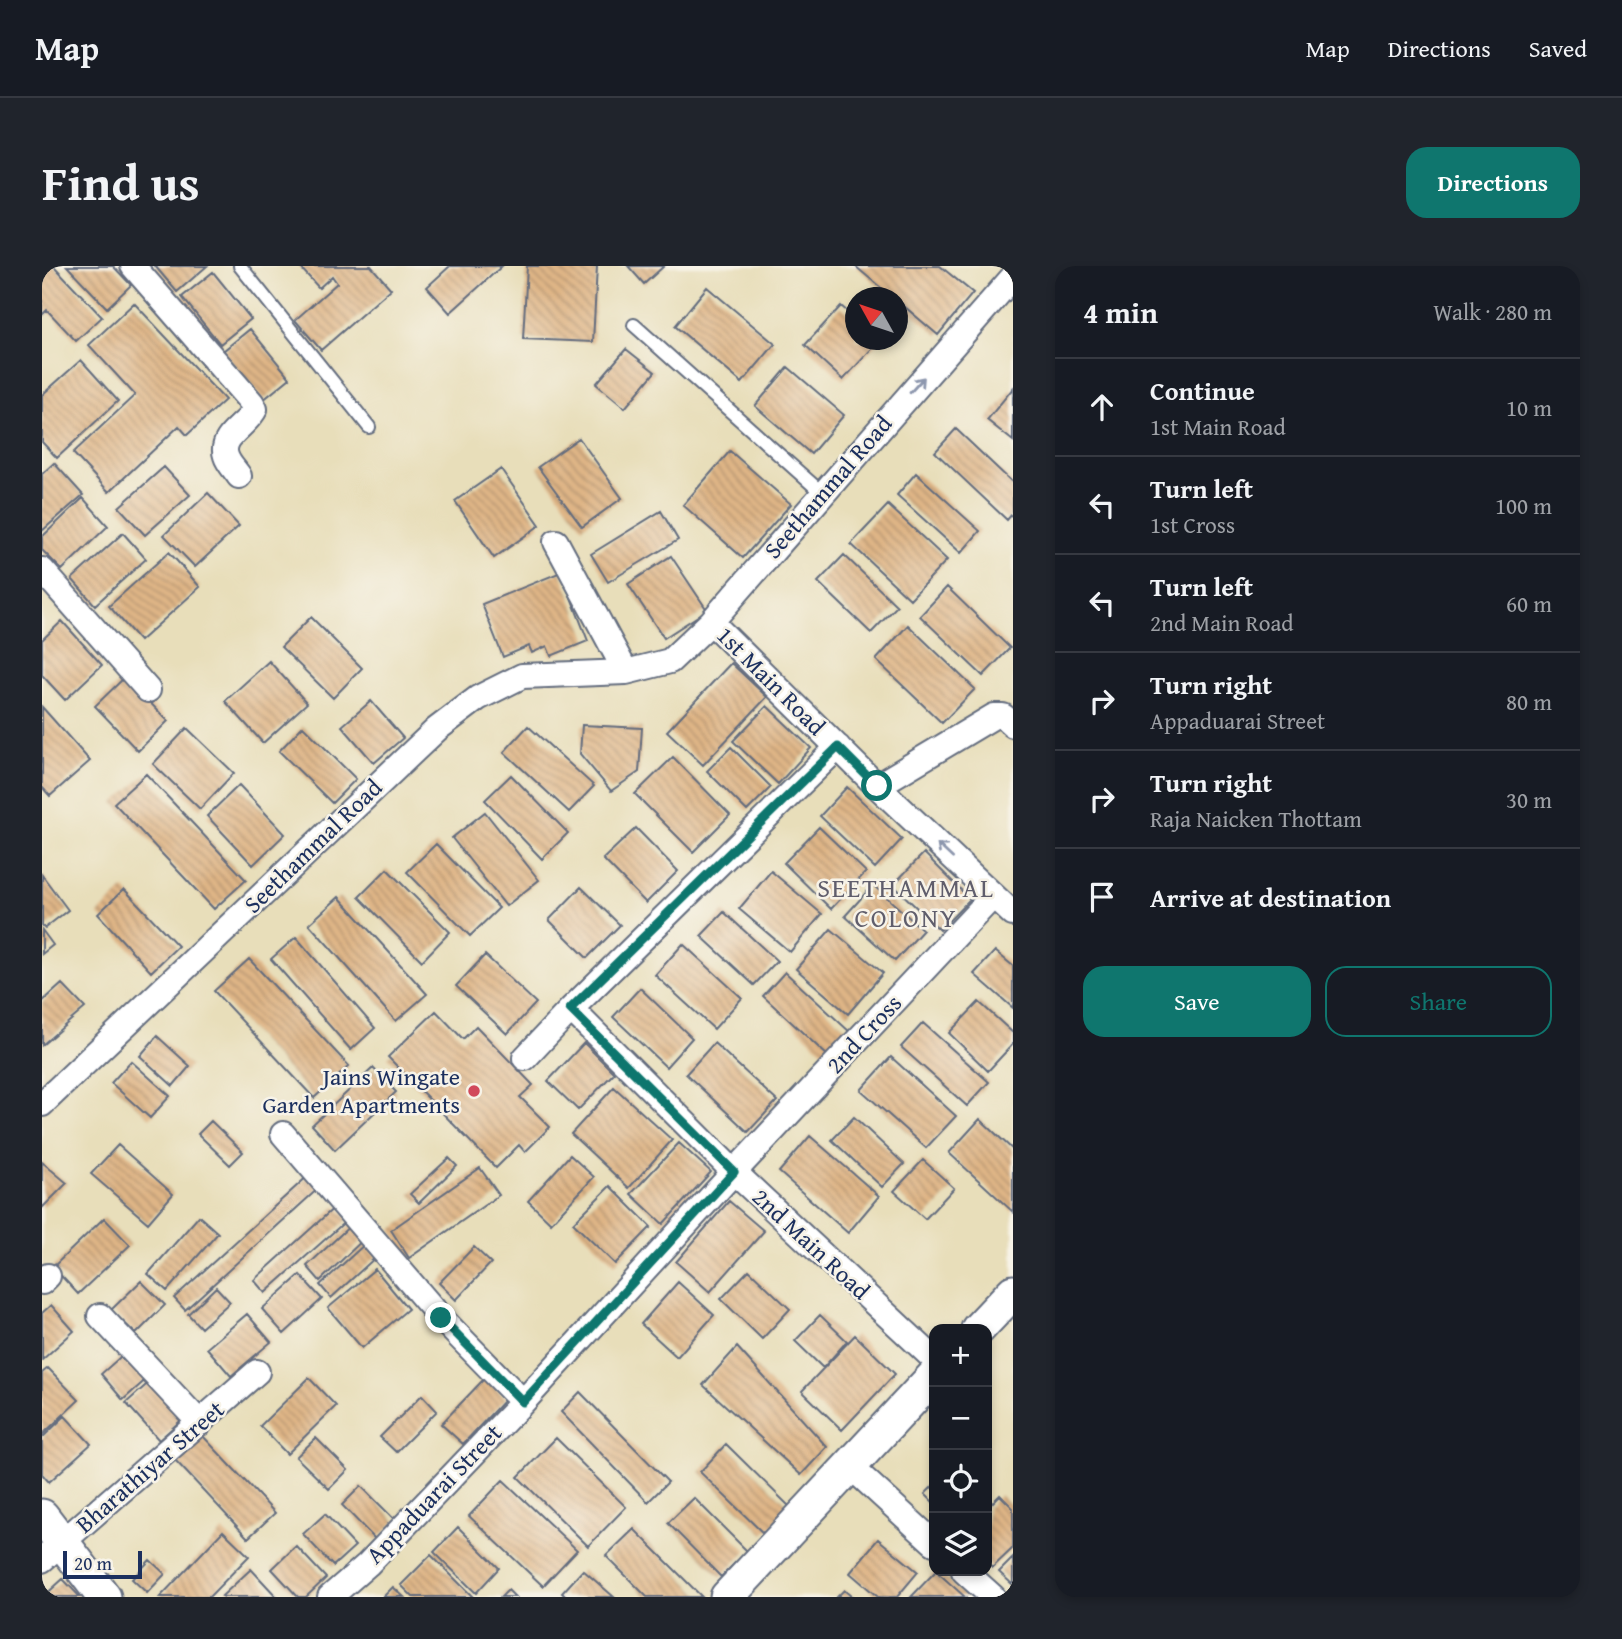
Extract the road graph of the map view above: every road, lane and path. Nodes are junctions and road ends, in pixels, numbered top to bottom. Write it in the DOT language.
graph roads {
  1 [pos="133,266"];
  2 [pos="240,266"];
  3 [pos="1013,277"];
  4 [pos="634,325"];
  5 [pos="369,427"];
  6 [pos="239,476"];
  7 [pos="822,493"];
  8 [pos="556,542"];
  9 [pos="42,570"];
  10 [pos="711,622"];
  11 [pos="626,672"];
  12 [pos="148,690"];
  13 [pos="1013,725"];
  14 [pos="838,747"];
  15 [pos="877,786"];
  16 [pos="993,896"];
  17 [pos="1013,914"];
  18 [pos="570,1009"];
  19 [pos="525,1058"];
  20 [pos="44,1099"];
  21 [pos="283,1134"];
  22 [pos="734,1172"];
  23 [pos="1010,1302"];
  24 [pos="100,1315"];
  25 [pos="984,1324"];
  26 [pos="929,1354"];
  27 [pos="257,1372"];
  28 [pos="929,1381"];
  29 [pos="523,1402"];
  30 [pos="200,1423"];
  31 [pos="850,1466"];
  32 [pos="42,1516"];
  33 [pos="929,1539"];
  34 [pos="52,1552"];
  35 [pos="970,1576"];
  36 [pos="104,1597"];
  37 [pos="330,1597"];
  38 [pos="727,1597"];
  39 [pos="993,1597"];
  1 -- 6 [label="street"];
  2 -- 5 [label="lane"];
  7 -- 3 [label="street, Seethammal Road, one-way"];
  4 -- 7 [label="lane"];
  7 -- 10 [label="street, Seethammal Road"];
  8 -- 11 [label="street"];
  9 -- 12 [label="street"];
  10 -- 11 [label="street, Seethammal Road"];
  10 -- 14 [label="street, 1st Main Road"];
  11 -- 20 [label="street, Seethammal Road"];
  13 -- 15 [label="street"];
  14 -- 15 [label="street, 1st Main Road"];
  14 -- 18 [label="street"];
  16 -- 15 [label="street, 1st Main Road, one-way"];
  16 -- 17 [label="street, 1st Main Road"];
  16 -- 22 [label="street, 2nd Cross"];
  18 -- 19 [label="street"];
  18 -- 22 [label="street, 2nd Main Road"];
  21 -- 29 [label="street"];
  22 -- 26 [label="street, 2nd Main Road"];
  22 -- 29 [label="street, Appaduarai Street"];
  23 -- 25 [label="main road"];
  24 -- 30 [label="street"];
  27 -- 30 [label="street, Bharathiyar Street"];
  28 -- 31 [label="main road"];
  29 -- 37 [label="street, Appaduarai Street"];
  30 -- 34 [label="street, Bharathiyar Street"];
  31 -- 33 [label="street"];
  31 -- 38 [label="main road"];
  32 -- 34 [label="main road"];
  34 -- 36 [label="main road"];
  35 -- 39 [label="street"];
}
